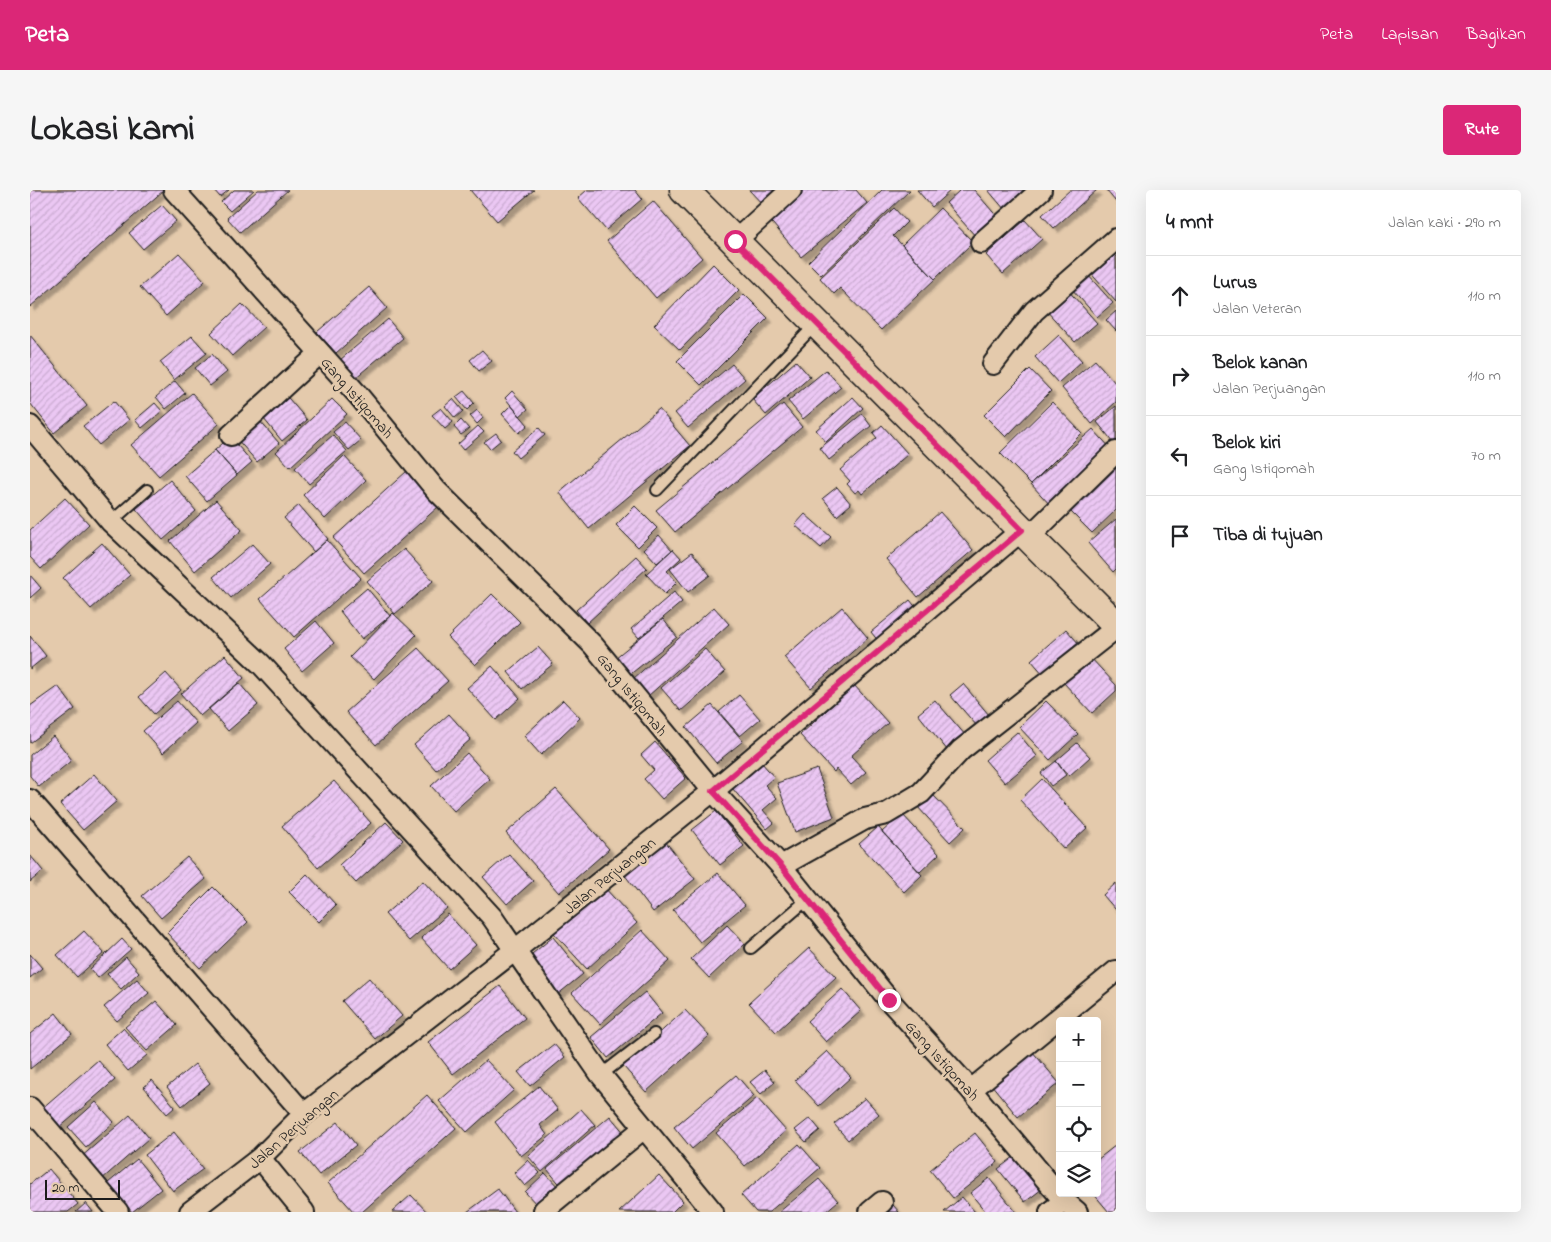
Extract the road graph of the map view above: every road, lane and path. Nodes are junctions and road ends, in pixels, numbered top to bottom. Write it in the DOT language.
graph roads {
  1 [pos="174,190"];
  2 [pos="684,190"];
  3 [pos="791,190"];
  4 [pos="1040,190"];
  5 [pos="1116,239"];
  6 [pos="735,241"];
  7 [pos="981,243"];
  8 [pos="817,323"];
  9 [pos="320,353"];
  10 [pos="993,364"];
  11 [pos="30,426"];
  12 [pos="231,435"];
  13 [pos="1116,452"];
  14 [pos="147,490"];
  15 [pos="658,490"];
  16 [pos="111,522"];
  17 [pos="1025,534"];
  18 [pos="1116,626"];
  19 [pos="713,791"];
  20 [pos="30,800"];
  21 [pos="781,866"];
  22 [pos="808,899"];
  23 [pos="752,948"];
  24 [pos="514,951"];
  25 [pos="1116,971"];
  26 [pos="654,1034"];
  27 [pos="601,1075"];
  28 [pos="971,1090"];
  29 [pos="30,1108"];
  30 [pos="304,1114"];
  31 [pos="644,1128"];
  32 [pos="260,1158"];
  33 [pos="1064,1208"];
  34 [pos="544,1210"];
  35 [pos="118,1212"];
  36 [pos="190,1212"];
  37 [pos="304,1212"];
  38 [pos="713,1212"];
  1 -- 9 [label="street, Gang Istiqomah"];
  2 -- 6 [label="main road"];
  3 -- 6 [label="street"];
  4 -- 7 [label="street"];
  5 -- 10 [label="street"];
  6 -- 8 [label="main road"];
  8 -- 15 [label="lane"];
  8 -- 17 [label="main road"];
  9 -- 12 [label="street"];
  9 -- 19 [label="street, Gang Istiqomah"];
  11 -- 16 [label="street"];
  13 -- 17 [label="street, Jalan Perjuangan"];
  14 -- 16 [label="lane"];
  16 -- 24 [label="street"];
  17 -- 18 [label="main road"];
  17 -- 19 [label="street, Jalan Perjuangan"];
  18 -- 21 [label="street"];
  19 -- 21 [label="street, Gang Istiqomah"];
  19 -- 24 [label="street, Jalan Perjuangan"];
  20 -- 30 [label="street"];
  21 -- 22 [label="street, Gang Istiqomah"];
  22 -- 23 [label="lane"];
  22 -- 28 [label="street, Gang Istiqomah"];
  24 -- 27 [label="street"];
  24 -- 30 [label="street, Jalan Perjuangan"];
  25 -- 28 [label="street"];
  26 -- 27 [label="lane"];
  27 -- 31 [label="street"];
  28 -- 33 [label="street, Gang Istiqomah"];
  29 -- 35 [label="street"];
  30 -- 32 [label="street, Jalan Perjuangan"];
  31 -- 34 [label="street"];
  31 -- 38 [label="street"];
  32 -- 36 [label="street, Jalan Perjuangan"];
  32 -- 37 [label="street"];
}
